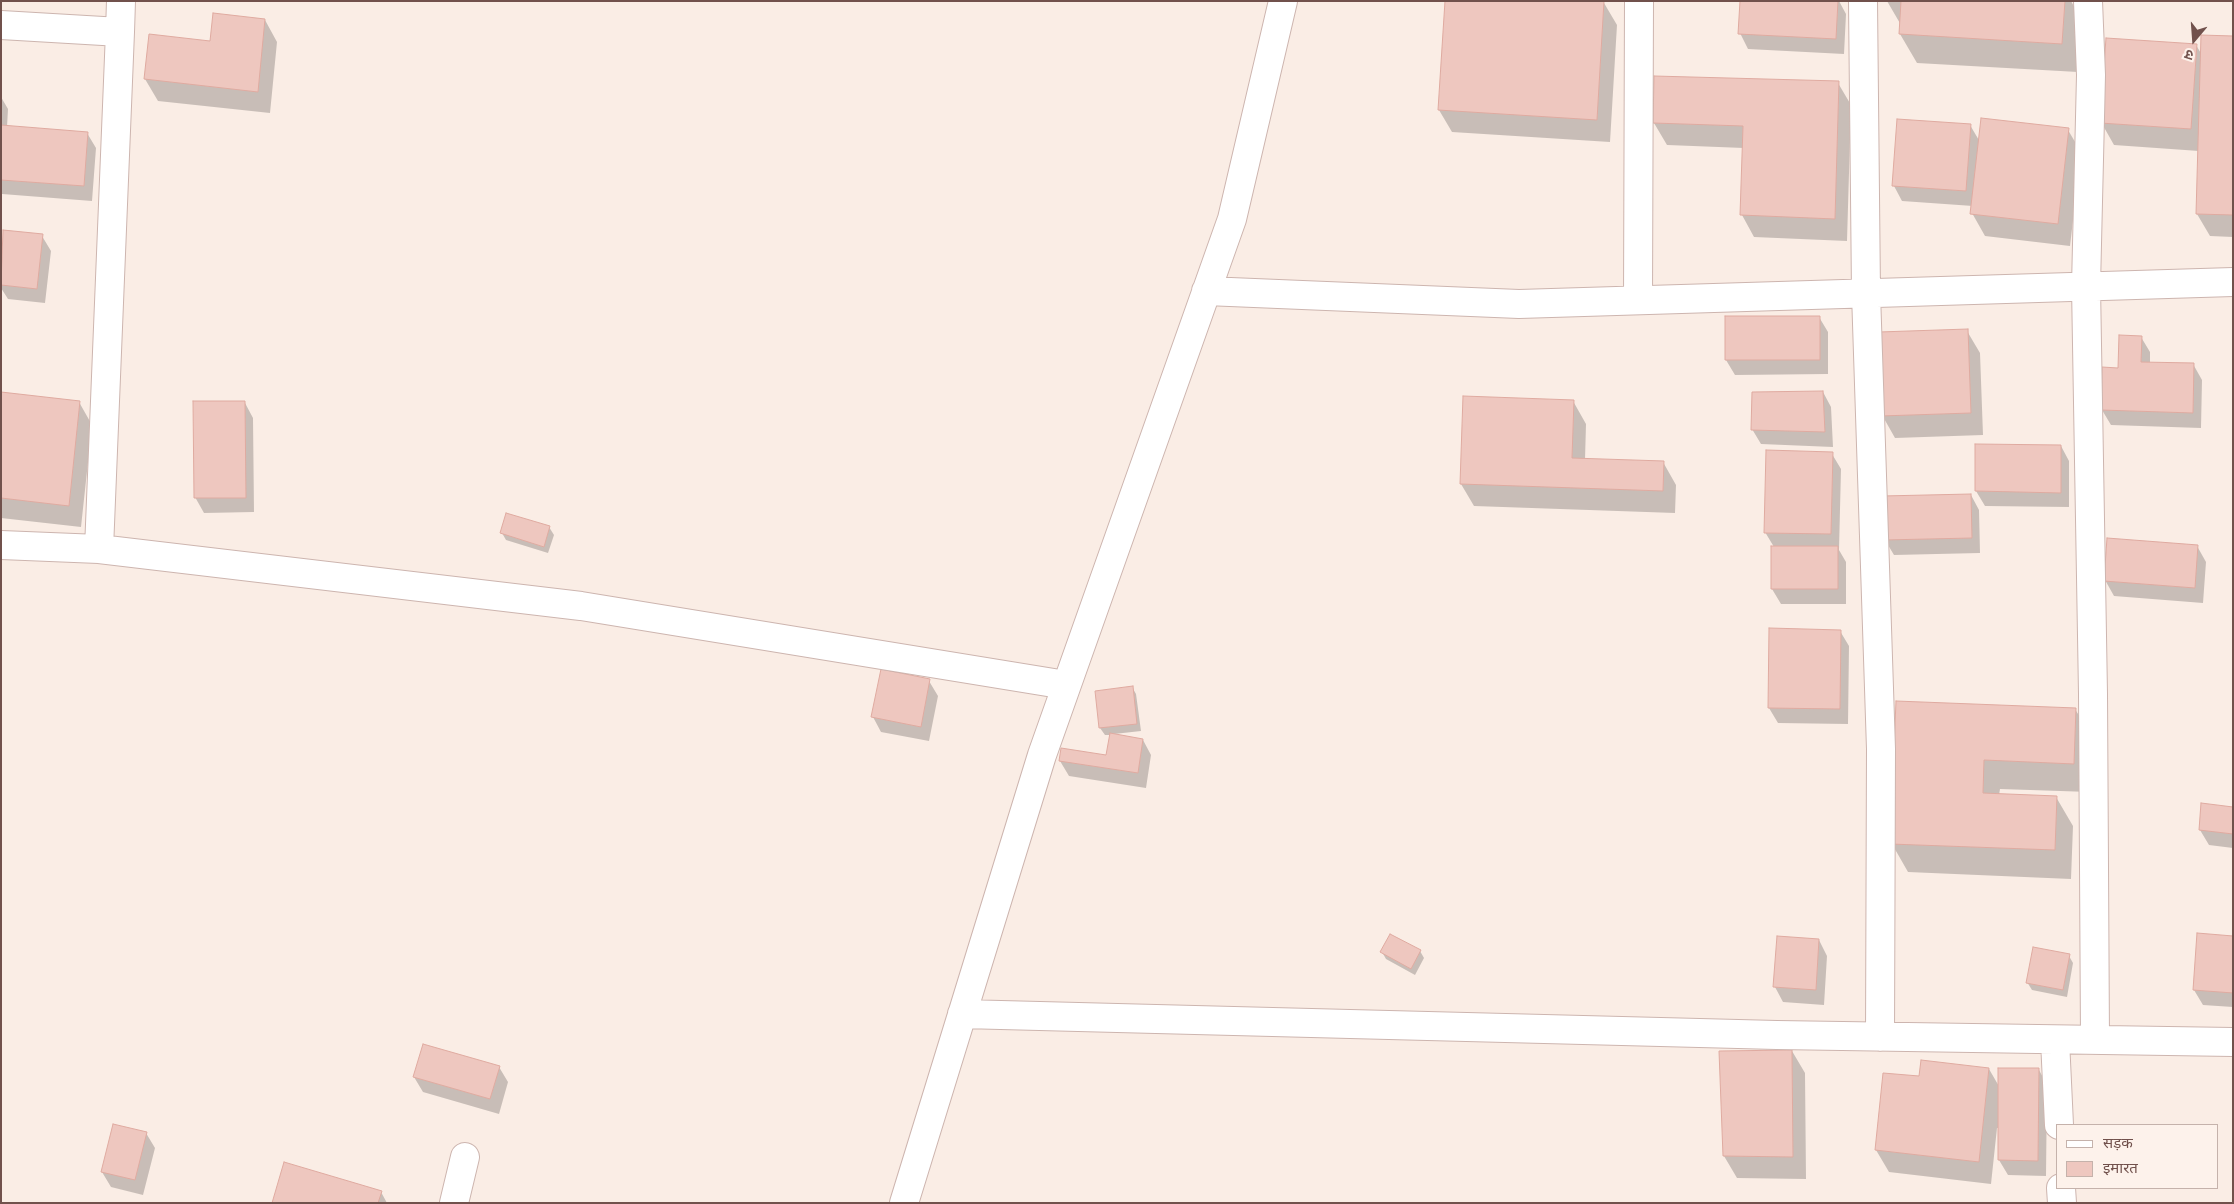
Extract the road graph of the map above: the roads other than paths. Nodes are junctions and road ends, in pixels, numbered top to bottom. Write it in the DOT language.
graph roads {
  1 [pos="121,1"];
  2 [pos="1283,1"];
  3 [pos="1639,1"];
  4 [pos="1863,1"];
  5 [pos="2088,1"];
  6 [pos="1,25"];
  7 [pos="120,32"];
  8 [pos="2233,282"];
  9 [pos="2086,286"];
  10 [pos="1206,291"];
  11 [pos="1866,293"];
  12 [pos="1638,300"];
  13 [pos="1,545"];
  14 [pos="99,549"];
  15 [pos="1066,685"];
  16 [pos="962,1014"];
  17 [pos="1880,1037"];
  18 [pos="2055,1040"];
  19 [pos="2095,1040"];
  20 [pos="2233,1042"];
  21 [pos="2058,1124"];
  22 [pos="465,1157"];
  23 [pos="2061,1189"];
  24 [pos="454,1203"];
  25 [pos="904,1203"];
  26 [pos="2062,1203"];
  1 -- 7 [label="street"];
  2 -- 10 [label="street"];
  3 -- 12 [label="street"];
  4 -- 11 [label="street"];
  5 -- 9 [label="street"];
  6 -- 7 [label="street"];
  7 -- 14 [label="street"];
  8 -- 9 [label="street"];
  9 -- 11 [label="street"];
  9 -- 19 [label="street"];
  10 -- 12 [label="street"];
  10 -- 15 [label="street"];
  11 -- 12 [label="street"];
  11 -- 17 [label="street"];
  13 -- 14 [label="street"];
  14 -- 15 [label="street"];
  15 -- 16 [label="street"];
  16 -- 17 [label="street"];
  16 -- 25 [label="street"];
  17 -- 18 [label="street"];
  18 -- 19 [label="street"];
  18 -- 21 [label="street"];
  19 -- 20 [label="street"];
  22 -- 24 [label="street"];
  23 -- 26 [label="street"];
}
